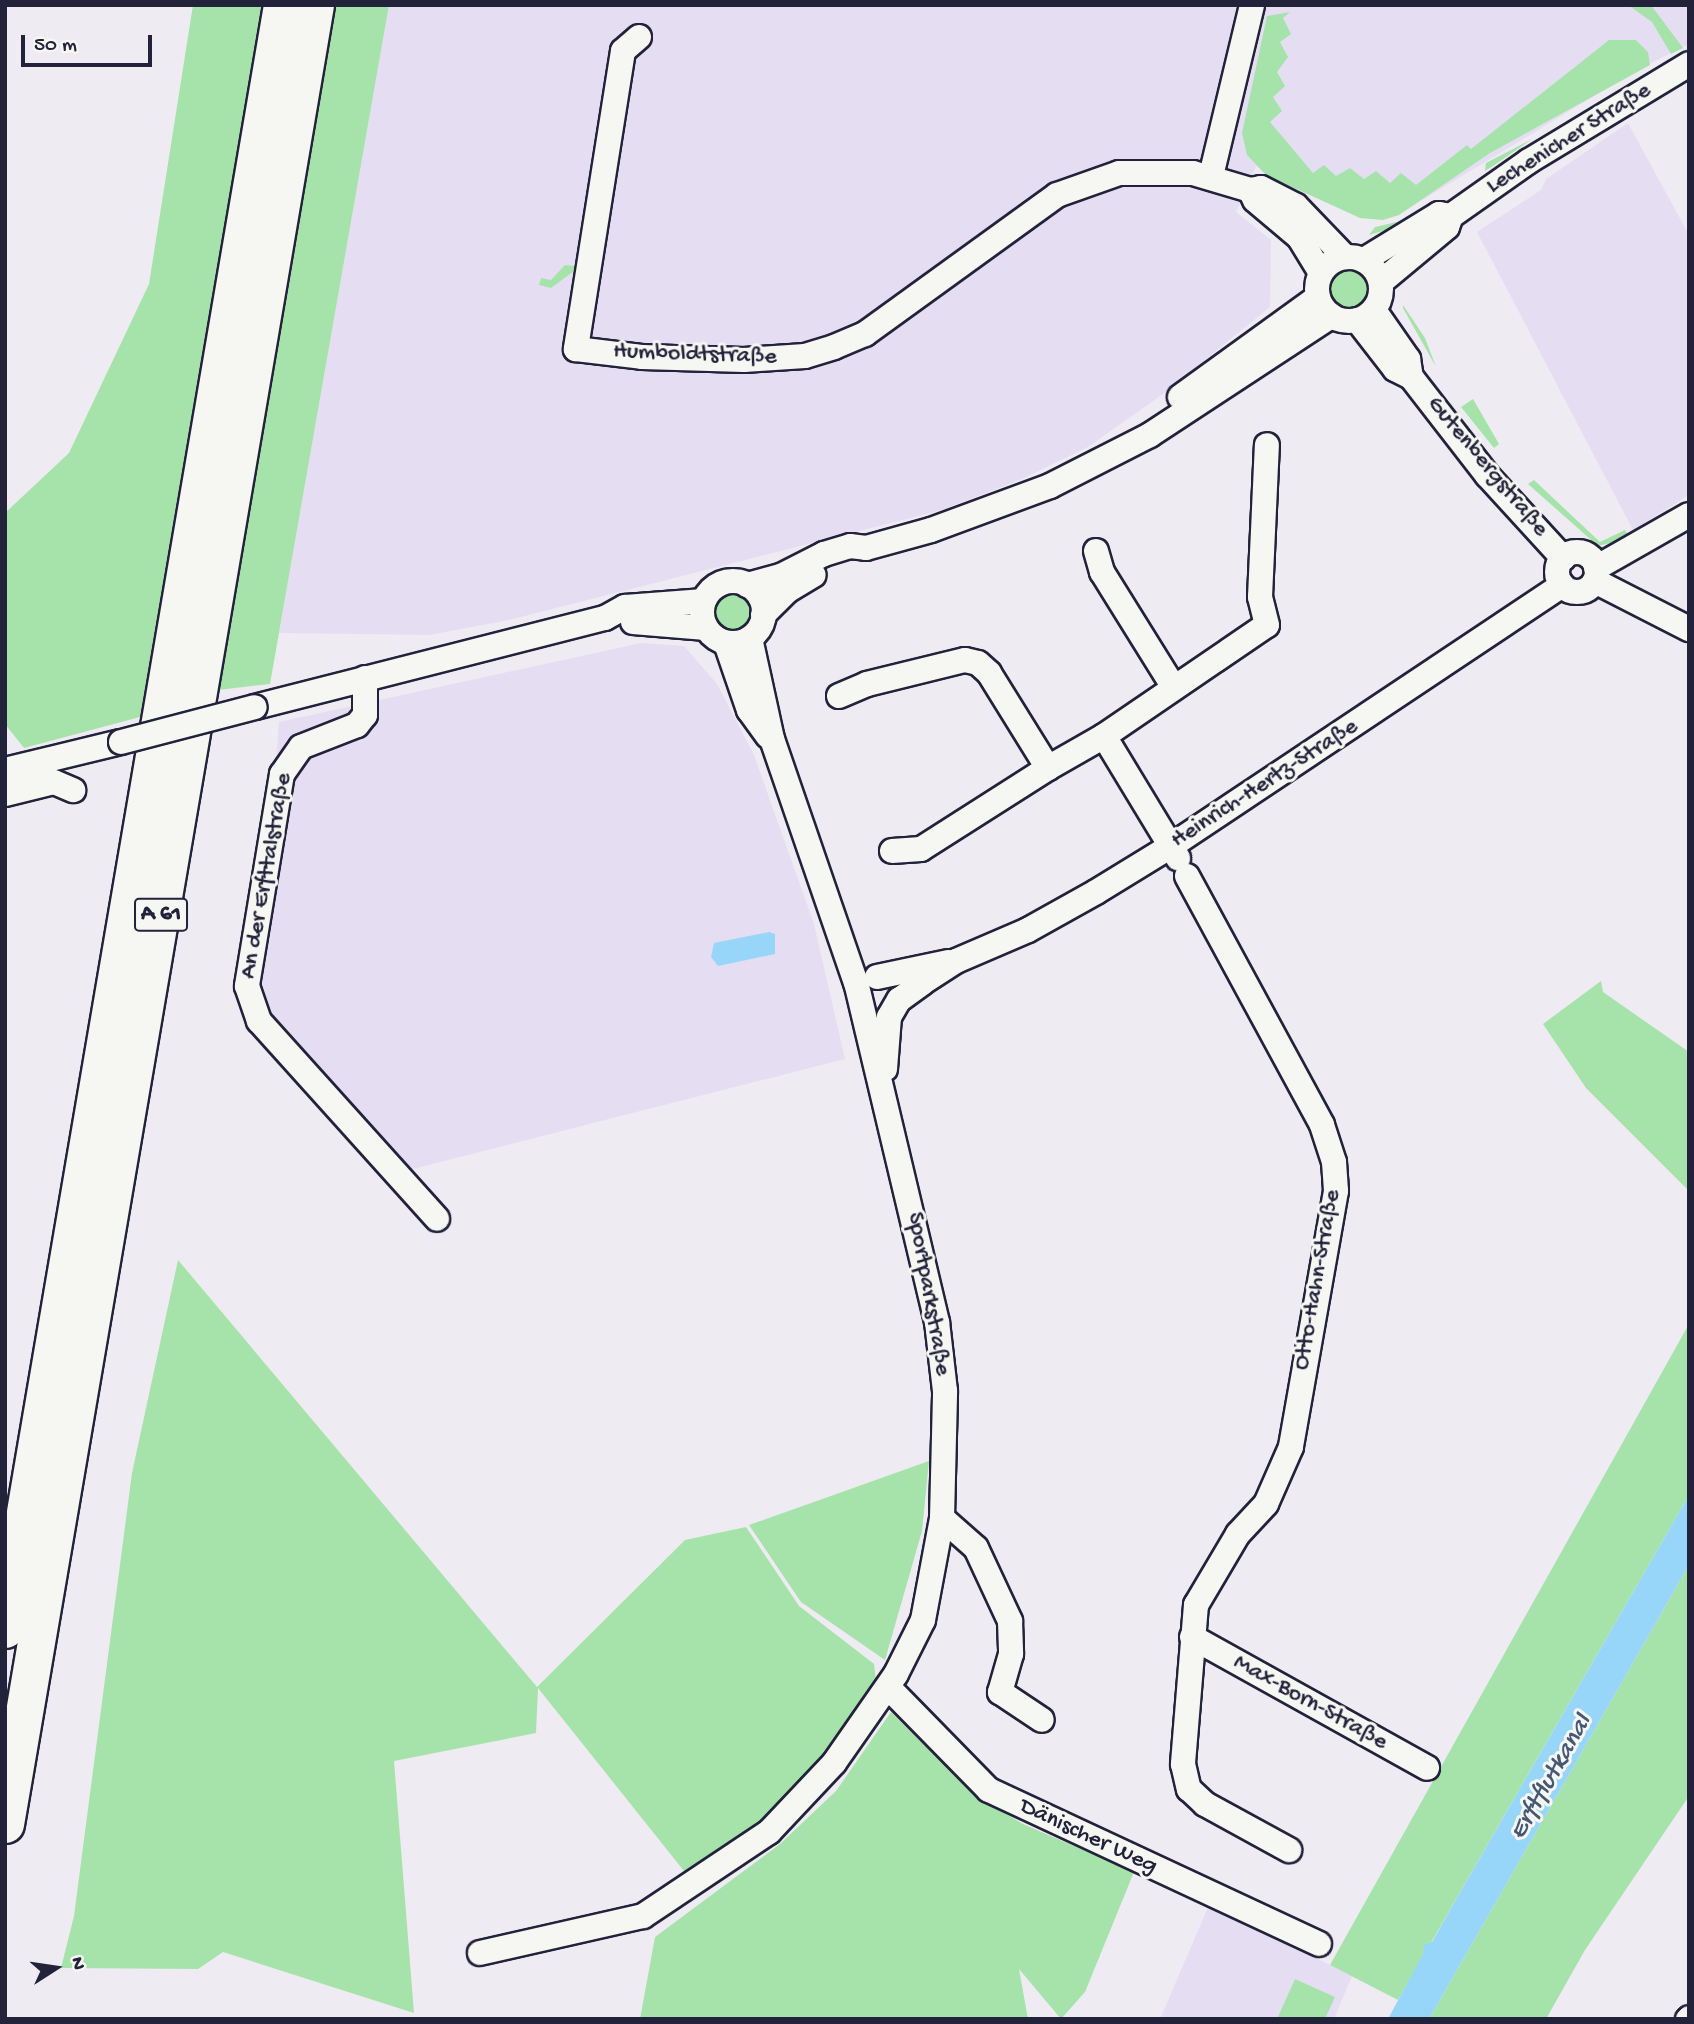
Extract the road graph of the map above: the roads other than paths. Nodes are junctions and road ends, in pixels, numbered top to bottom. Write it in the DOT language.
graph roads {
  1 [pos="282,5"];
  2 [pos="315,5"];
  3 [pos="1252,5"];
  4 [pos="639,37"];
  5 [pos="1689,64"];
  6 [pos="1211,176"];
  7 [pos="1250,190"];
  8 [pos="1451,216"];
  9 [pos="1355,259"];
  10 [pos="1381,282"];
  11 [pos="1324,295"];
  12 [pos="1366,315"];
  13 [pos="1267,445"];
  14 [pos="1689,515"];
  15 [pos="866,548"];
  16 [pos="1096,551"];
  17 [pos="1563,558"];
  18 [pos="1596,574"];
  19 [pos="747,585"];
  20 [pos="1562,585"];
  21 [pos="704,601"];
  22 [pos="764,615"];
  23 [pos="605,618"];
  24 [pos="1689,629"];
  25 [pos="716,636"];
  26 [pos="750,638"];
  27 [pos="365,678"];
  28 [pos="1173,686"];
  29 [pos="839,696"];
  30 [pos="1104,736"];
  31 [pos="772,739"];
  32 [pos="7,765"];
  33 [pos="1048,768"];
  34 [pos="73,790"];
  35 [pos="5,794"];
  36 [pos="892,851"];
  37 [pos="1180,863"];
  38 [pos="956,961"];
  39 [pos="877,977"];
  40 [pos="883,1087"];
  41 [pos="437,1219"];
  42 [pos="942,1518"];
  43 [pos="5,1629"];
  44 [pos="1192,1637"];
  45 [pos="888,1687"];
  46 [pos="1042,1720"];
  47 [pos="1427,1768"];
  48 [pos="5,1824"];
  49 [pos="1289,1850"];
  50 [pos="1319,1944"];
  51 [pos="480,1953"];
  1 -- 43 [label="highway, A 61"];
  2 -- 48 [label="highway, A 61"];
  3 -- 6 [label="street"];
  4 -- 6 [label="street, Humboldtstraße"];
  5 -- 8 [label="street, Lechenicher Straße"];
  6 -- 7 [label="street, Humboldtstraße"];
  7 -- 9 [label="street, Humboldtstraße"];
  7 -- 11 [label="street, Humboldtstraße"];
  8 -- 9 [label="street, Lechenicher Straße"];
  8 -- 10 [label="street, Lechenicher Straße"];
  9 -- 10 [label="street, Humboldtstraße"];
  9 -- 11 [label="street, Lechenicher Straße"];
  10 -- 12 [label="street"];
  11 -- 12 [label="street"];
  11 -- 15 [label="street"];
  12 -- 17 [label="street, Gutenbergstraße"];
  13 -- 28 [label="street"];
  14 -- 18 [label="street"];
  15 -- 19 [label="street"];
  15 -- 22 [label="street"];
  16 -- 28 [label="street"];
  17 -- 18 [label="street"];
  17 -- 20 [label="street"];
  18 -- 20 [label="street"];
  18 -- 24 [label="street"];
  19 -- 21 [label="street"];
  19 -- 22 [label="street"];
  20 -- 37 [label="street, Heinrich-Hertz-Straße"];
  21 -- 23 [label="street"];
  21 -- 25 [label="street"];
  22 -- 26 [label="street"];
  23 -- 25 [label="street"];
  23 -- 27 [label="street"];
  25 -- 26 [label="street"];
  25 -- 31 [label="street, Sportparkstraße"];
  26 -- 31 [label="street, Sportparkstraße"];
  27 -- 32 [label="street, bridge"];
  27 -- 41 [label="street, An der Erfttalstraße"];
  28 -- 30 [label="street"];
  29 -- 33 [label="street"];
  30 -- 33 [label="street"];
  30 -- 37 [label="street, Otto-Hahn-Straße"];
  31 -- 40 [label="street, Sportparkstraße"];
  33 -- 36 [label="street"];
  34 -- 35 [label="street"];
  37 -- 38 [label="street, Heinrich-Hertz-Straße"];
  37 -- 44 [label="street, Otto-Hahn-Straße"];
  38 -- 39 [label="street, Heinrich-Hertz-Straße"];
  38 -- 40 [label="street, Heinrich-Hertz-Straße"];
  40 -- 42 [label="street, Sportparkstraße"];
  42 -- 45 [label="street, Sportparkstraße"];
  42 -- 46 [label="street"];
  44 -- 47 [label="street, Max-Born-Straße"];
  44 -- 49 [label="street"];
  45 -- 50 [label="street, Dänischer Weg"];
  45 -- 51 [label="street, Sportparkstraße"];
}
